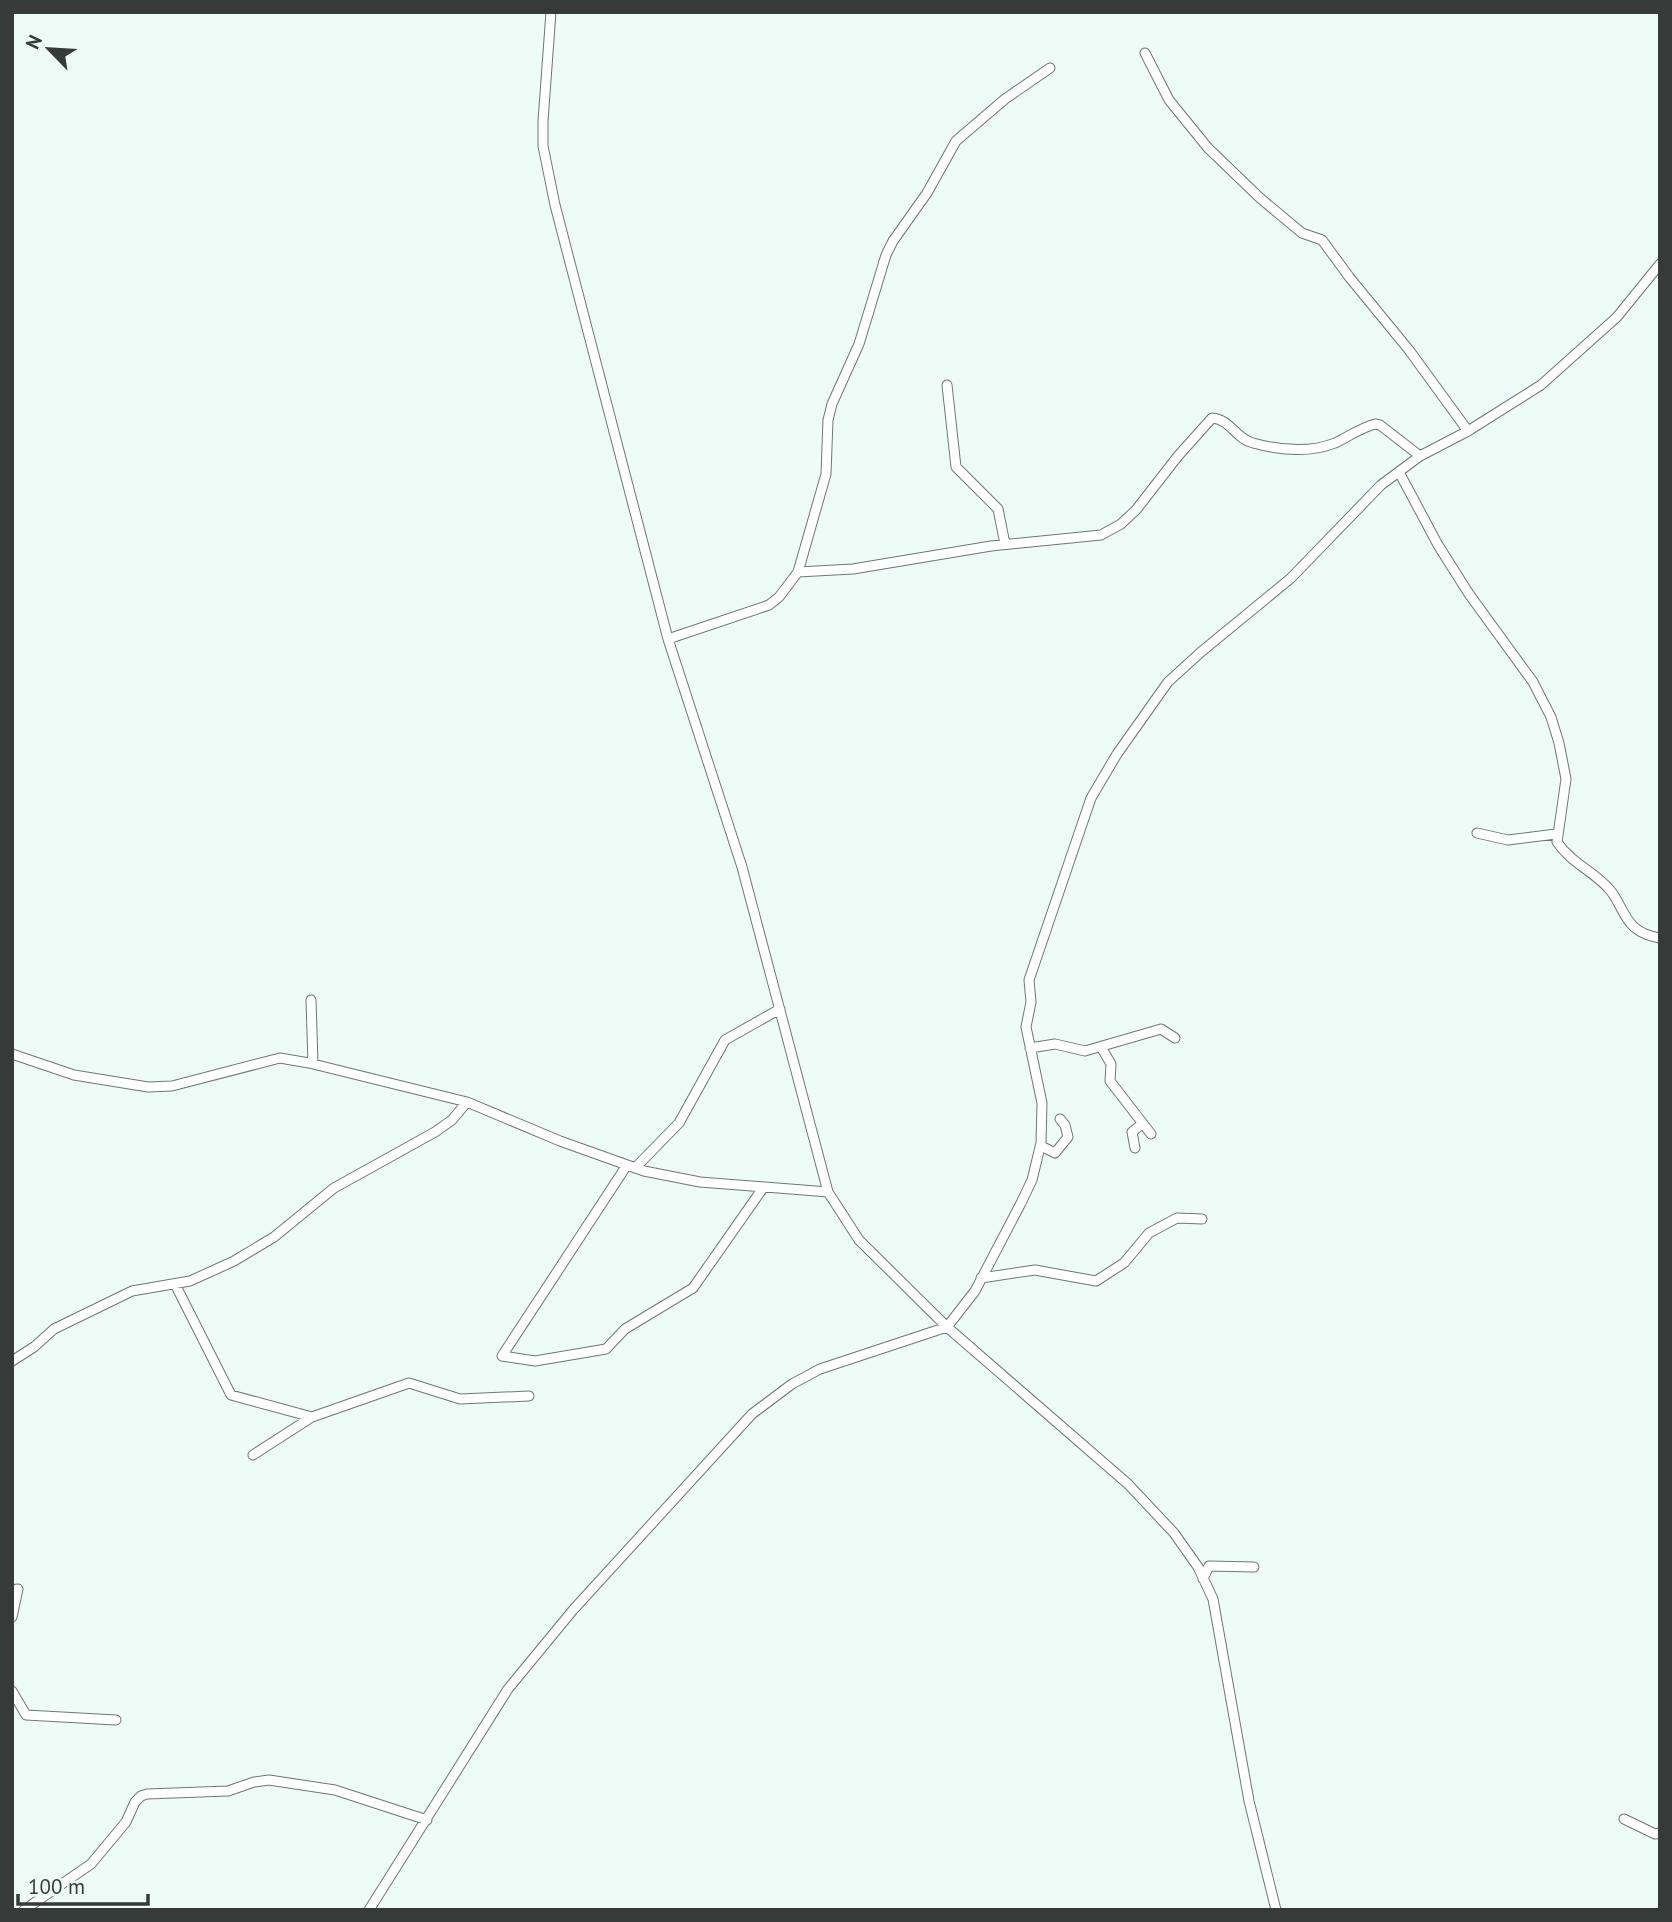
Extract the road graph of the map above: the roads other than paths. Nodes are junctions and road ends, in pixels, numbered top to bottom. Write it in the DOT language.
graph roads {
  1 [pos="551,12"];
  2 [pos="1145,52"];
  3 [pos="1050,68"];
  4 [pos="1660,264"];
  5 [pos="947,386"];
  6 [pos="1468,431"];
  7 [pos="1420,456"];
  8 [pos="1399,472"];
  9 [pos="1005,544"];
  10 [pos="798,572"];
  11 [pos="668,639"];
  12 [pos="1477,833"];
  13 [pos="1556,834"];
  14 [pos="1660,938"];
  15 [pos="311,1000"];
  16 [pos="780,1009"];
  17 [pos="1175,1038"];
  18 [pos="1101,1047"];
  19 [pos="1030,1048"];
  20 [pos="12,1054"];
  21 [pos="313,1064"];
  22 [pos="467,1102"];
  23 [pos="1060,1119"];
  24 [pos="1142,1124"];
  25 [pos="1151,1134"];
  26 [pos="1041,1146"];
  27 [pos="1135,1148"];
  28 [pos="631,1167"];
  29 [pos="763,1188"];
  30 [pos="828,1192"];
  31 [pos="1202,1220"];
  32 [pos="981,1278"];
  33 [pos="175,1284"];
  34 [pos="947,1326"];
  35 [pos="12,1361"];
  36 [pos="529,1396"];
  37 [pos="312,1417"];
  38 [pos="253,1455"];
  39 [pos="1254,1567"];
  40 [pos="1203,1579"];
  41 [pos="12,1590"];
  42 [pos="12,1617"];
  43 [pos="12,1691"];
  44 [pos="97,1719"];
  45 [pos="1624,1819"];
  46 [pos="427,1820"];
  47 [pos="1660,1833"];
  48 [pos="24,1910"];
  49 [pos="369,1910"];
  50 [pos="1276,1910"];
  1 -- 11 [label="street"];
  2 -- 6 [label="street"];
  3 -- 10 [label="street"];
  4 -- 6 [label="street"];
  5 -- 9 [label="street"];
  6 -- 7 [label="street"];
  7 -- 8 [label="street"];
  7 -- 9 [label="street"];
  8 -- 13 [label="street"];
  8 -- 19 [label="street"];
  9 -- 10 [label="street"];
  10 -- 11 [label="street"];
  11 -- 16 [label="street"];
  12 -- 13 [label="street"];
  13 -- 14 [label="street"];
  15 -- 21 [label="street"];
  16 -- 28 [label="street"];
  16 -- 30 [label="street"];
  17 -- 18 [label="street"];
  18 -- 19 [label="street"];
  18 -- 24 [label="street"];
  19 -- 26 [label="street"];
  20 -- 21 [label="street"];
  21 -- 22 [label="street"];
  22 -- 28 [label="street"];
  22 -- 33 [label="street"];
  23 -- 26 [label="street"];
  24 -- 25 [label="street"];
  24 -- 27 [label="street"];
  26 -- 32 [label="street"];
  28 -- 29 [label="street"];
  28 -- 29 [label="street"];
  29 -- 30 [label="street"];
  30 -- 34 [label="street"];
  31 -- 32 [label="street"];
  32 -- 34 [label="street"];
  33 -- 35 [label="street"];
  33 -- 37 [label="street"];
  34 -- 40 [label="street"];
  34 -- 46 [label="street"];
  36 -- 37 [label="street"];
  37 -- 38 [label="street"];
  39 -- 40 [label="street"];
  40 -- 50 [label="street"];
  41 -- 42 [label="street"];
  43 -- 44 [label="street"];
  45 -- 47 [label="street"];
  46 -- 48 [label="street"];
  46 -- 49 [label="street"];
}
